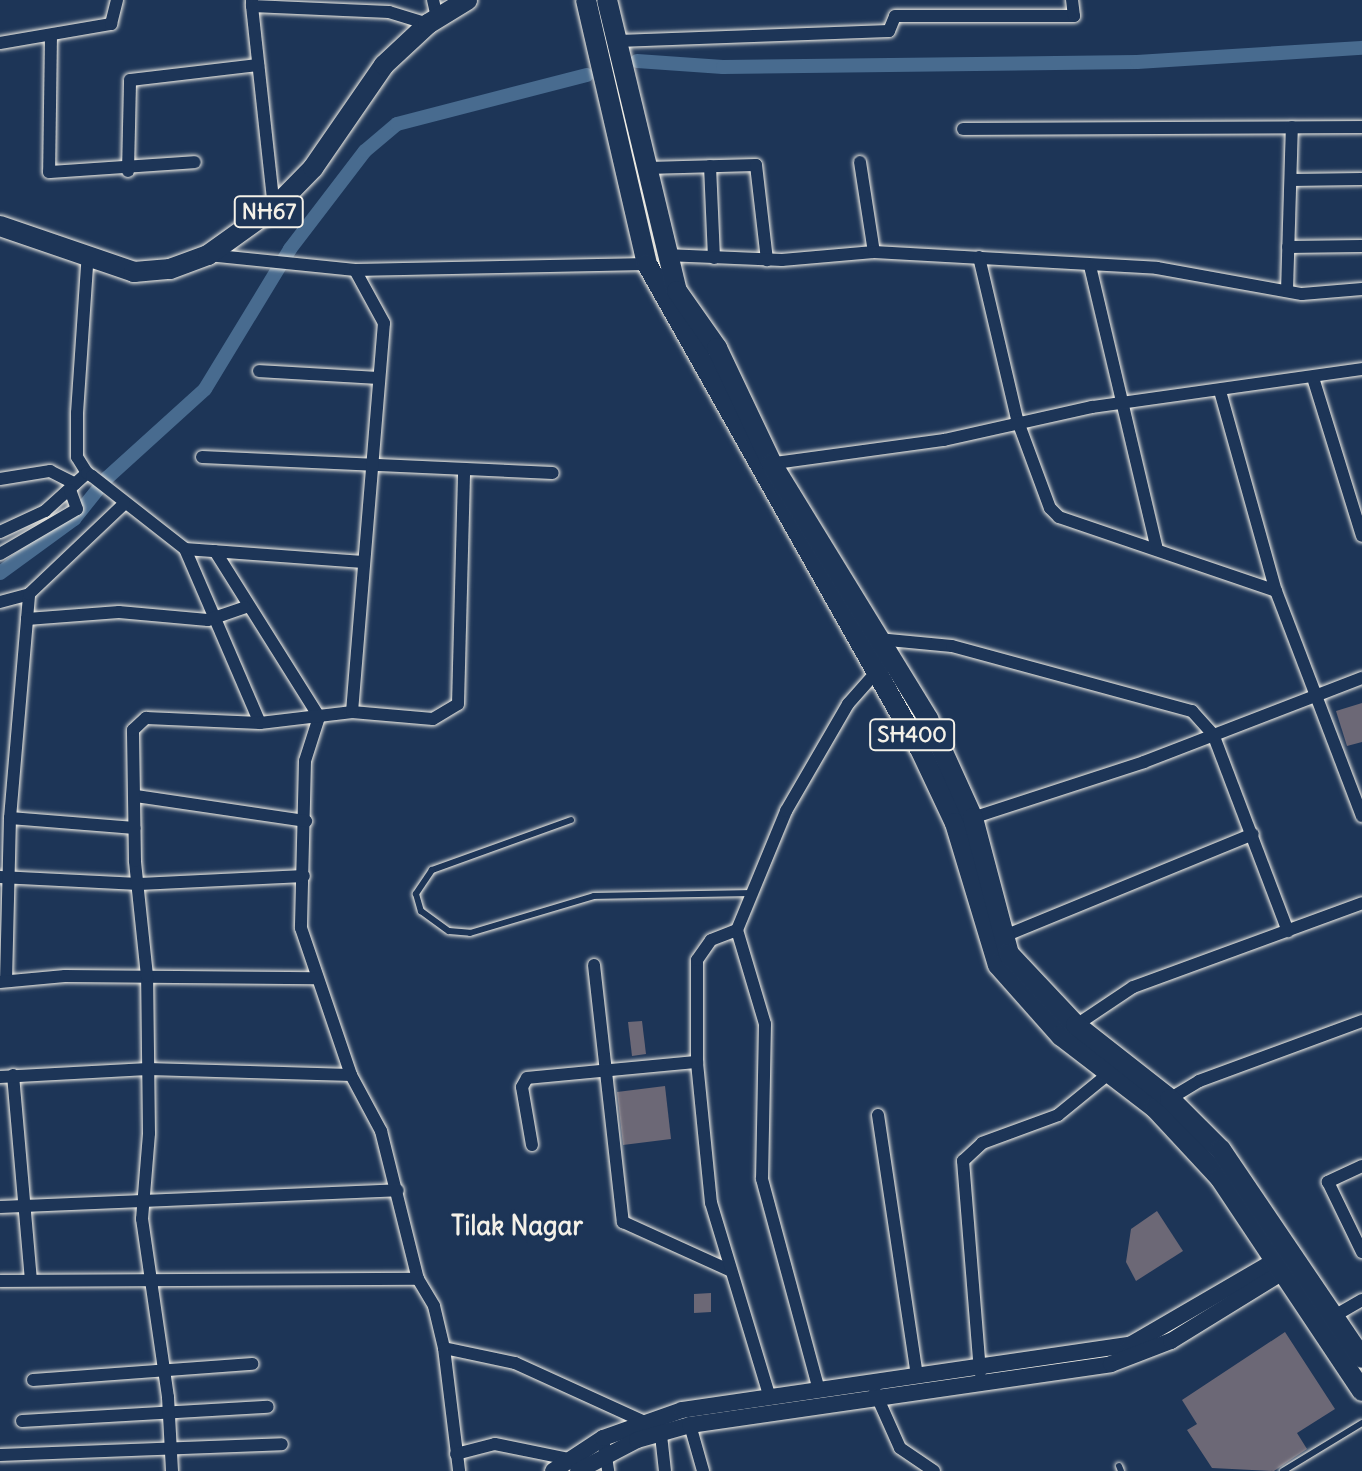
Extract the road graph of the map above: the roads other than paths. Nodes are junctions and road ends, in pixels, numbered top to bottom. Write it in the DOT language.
graph roads {
  1 [pos="117,0"];
  2 [pos="467,0"];
  3 [pos="586,0"];
  4 [pos="607,0"];
  5 [pos="1072,0"];
  6 [pos="252,3"];
  7 [pos="433,14"];
  8 [pos="51,35"];
  9 [pos="618,41"];
  10 [pos="0,43"];
  11 [pos="258,65"];
  12 [pos="1292,127"];
  13 [pos="1362,127"];
  14 [pos="963,129"];
  15 [pos="195,162"];
  16 [pos="860,162"];
  17 [pos="710,166"];
  18 [pos="647,168"];
  19 [pos="128,171"];
  20 [pos="1362,179"];
  21 [pos="1291,180"];
  22 [pos="274,208"];
  23 [pos="0,226"];
  24 [pos="1362,246"];
  25 [pos="1288,247"];
  26 [pos="874,252"];
  27 [pos="88,253"];
  28 [pos="208,255"];
  29 [pos="979,257"];
  30 [pos="714,258"];
  31 [pos="656,260"];
  32 [pos="767,260"];
  33 [pos="1090,266"];
  34 [pos="355,270"];
  35 [pos="1362,289"];
  36 [pos="1287,291"];
  37 [pos="1362,369"];
  38 [pos="259,371"];
  39 [pos="377,378"];
  40 [pos="1314,381"];
  41 [pos="1220,391"];
  42 [pos="1123,404"];
  43 [pos="1017,419"];
  44 [pos="202,457"];
  45 [pos="764,465"];
  46 [pos="369,468"];
  47 [pos="464,471"];
  48 [pos="553,473"];
  49 [pos="89,474"];
  50 [pos="0,479"];
  51 [pos="72,487"];
  52 [pos="124,504"];
  53 [pos="0,532"];
  54 [pos="1362,536"];
  55 [pos="185,549"];
  56 [pos="1157,549"];
  57 [pos="215,551"];
  58 [pos="0,554"];
  59 [pos="360,562"];
  60 [pos="1276,591"];
  61 [pos="29,594"];
  62 [pos="0,602"];
  63 [pos="245,607"];
  64 [pos="27,619"];
  65 [pos="215,619"];
  66 [pos="855,639"];
  67 [pos="879,639"];
  68 [pos="883,666"];
  69 [pos="1362,678"];
  70 [pos="1318,693"];
  71 [pos="352,712"];
  72 [pos="319,717"];
  73 [pos="260,723"];
  74 [pos="1213,734"];
  75 [pos="136,796"];
  76 [pos="1360,802"];
  77 [pos="1362,816"];
  78 [pos="10,818"];
  79 [pos="571,820"];
  80 [pos="306,821"];
  81 [pos="964,821"];
  82 [pos="135,828"];
  83 [pos="1253,834"];
  84 [pos="304,876"];
  85 [pos="4,878"];
  86 [pos="139,884"];
  87 [pos="751,893"];
  88 [pos="1362,903"];
  89 [pos="737,930"];
  90 [pos="1288,931"];
  91 [pos="1002,937"];
  92 [pos="594,965"];
  93 [pos="147,976"];
  94 [pos="315,978"];
  95 [pos="3,982"];
  96 [pos="1362,1021"];
  97 [pos="1068,1031"];
  98 [pos="697,1062"];
  99 [pos="148,1069"];
  100 [pos="1115,1069"];
  101 [pos="605,1071"];
  102 [pos="351,1075"];
  103 [pos="7,1076"];
  104 [pos="1163,1103"];
  105 [pos="878,1115"];
  106 [pos="532,1145"];
  107 [pos="1362,1166"];
  108 [pos="398,1190"];
  109 [pos="144,1200"];
  110 [pos="26,1204"];
  111 [pos="0,1207"];
  112 [pos="1362,1252"];
  113 [pos="1286,1262"];
  114 [pos="729,1270"];
  115 [pos="31,1279"];
  116 [pos="418,1279"];
  117 [pos="0,1281"];
  118 [pos="149,1282"];
  119 [pos="1362,1300"];
  120 [pos="1327,1320"];
  121 [pos="444,1348"];
  122 [pos="1362,1358"];
  123 [pos="252,1364"];
  124 [pos="164,1371"];
  125 [pos="917,1375"];
  126 [pos="981,1375"];
  127 [pos="33,1380"];
  128 [pos="874,1389"];
  129 [pos="819,1390"];
  130 [pos="1362,1391"];
  131 [pos="770,1398"];
  132 [pos="268,1407"];
  133 [pos="169,1413"];
  134 [pos="22,1421"];
  135 [pos="642,1421"];
  136 [pos="1362,1423"];
  137 [pos="660,1424"];
  138 [pos="690,1425"];
  139 [pos="282,1444"];
  140 [pos="604,1445"];
  141 [pos="171,1451"];
  142 [pos="456,1454"];
  143 [pos="0,1455"];
  144 [pos="574,1465"];
  145 [pos="172,1471"];
  146 [pos="459,1471"];
  147 [pos="553,1471"];
  148 [pos="608,1471"];
  149 [pos="665,1471"];
  150 [pos="703,1471"];
  151 [pos="934,1471"];
  152 [pos="1283,1471"];
  1 -- 8 [label="street"];
  2 -- 7 [label="main road, NH67"];
  3 -- 31 [label="main road, SH400"];
  4 -- 9 [label="main road, SH400"];
  5 -- 9 [label="street"];
  6 -- 7 [label="street"];
  6 -- 11 [label="street"];
  7 -- 22 [label="main road, NH67"];
  8 -- 10 [label="street"];
  8 -- 19 [label="street"];
  9 -- 18 [label="main road, SH400"];
  11 -- 19 [label="street"];
  11 -- 22 [label="street"];
  12 -- 13 [label="street"];
  12 -- 14 [label="street"];
  12 -- 21 [label="street"];
  15 -- 19 [label="street"];
  16 -- 26 [label="street"];
  17 -- 18 [label="street"];
  17 -- 30 [label="street"];
  17 -- 32 [label="street"];
  18 -- 31 [label="main road, SH400"];
  20 -- 21 [label="street"];
  21 -- 25 [label="street"];
  22 -- 28 [label="main road, NH67"];
  23 -- 27 [label="main road, NH67"];
  24 -- 25 [label="street"];
  25 -- 36 [label="street"];
  26 -- 29 [label="street"];
  26 -- 32 [label="street"];
  27 -- 28 [label="main road, NH67"];
  27 -- 49 [label="street"];
  28 -- 34 [label="street"];
  29 -- 33 [label="street"];
  29 -- 43 [label="street"];
  30 -- 31 [label="street"];
  30 -- 32 [label="street"];
  31 -- 34 [label="street"];
  31 -- 45 [label="main road, SH400"];
  33 -- 36 [label="street"];
  33 -- 42 [label="street"];
  34 -- 39 [label="street"];
  35 -- 36 [label="street"];
  37 -- 40 [label="street"];
  38 -- 39 [label="street"];
  39 -- 46 [label="street"];
  40 -- 41 [label="street"];
  40 -- 54 [label="street"];
  41 -- 42 [label="street"];
  41 -- 60 [label="street"];
  42 -- 43 [label="street"];
  42 -- 56 [label="street"];
  43 -- 45 [label="street"];
  43 -- 56 [label="street"];
  44 -- 46 [label="street"];
  45 -- 66 [label="main road, SH400"];
  45 -- 67 [label="main road, SH400"];
  46 -- 47 [label="street"];
  46 -- 59 [label="street"];
  47 -- 48 [label="street"];
  47 -- 71 [label="street"];
  49 -- 51 [label="street"];
  49 -- 52 [label="street"];
  50 -- 51 [label="street"];
  51 -- 53 [label="street"];
  51 -- 58 [label="street"];
  52 -- 55 [label="street"];
  52 -- 61 [label="street"];
  55 -- 57 [label="street"];
  55 -- 65 [label="street"];
  56 -- 60 [label="street"];
  57 -- 59 [label="street"];
  57 -- 63 [label="street"];
  59 -- 71 [label="street"];
  60 -- 70 [label="street"];
  61 -- 62 [label="street"];
  61 -- 64 [label="street"];
  63 -- 65 [label="street"];
  63 -- 72 [label="street"];
  64 -- 65 [label="street"];
  64 -- 78 [label="street"];
  65 -- 73 [label="street"];
  66 -- 67 [label="street"];
  66 -- 68 [label="main road, SH400"];
  67 -- 68 [label="main road, SH400"];
  67 -- 74 [label="street"];
  68 -- 81 [label="main road, SH400"];
  68 -- 87 [label="street"];
  69 -- 70 [label="street"];
  70 -- 74 [label="street"];
  70 -- 76 [label="street"];
  71 -- 72 [label="street"];
  72 -- 73 [label="street"];
  72 -- 80 [label="street"];
  73 -- 75 [label="street"];
  74 -- 81 [label="street"];
  74 -- 83 [label="street"];
  75 -- 80 [label="street"];
  75 -- 82 [label="street"];
  76 -- 77 [label="street"];
  78 -- 82 [label="street"];
  78 -- 85 [label="street"];
  79 -- 87 [label="lane"];
  80 -- 84 [label="street"];
  81 -- 91 [label="main road, SH400"];
  81 -- 97 [label="main road, SH400"];
  82 -- 86 [label="street"];
  83 -- 90 [label="street"];
  83 -- 91 [label="street"];
  84 -- 86 [label="street"];
  84 -- 94 [label="street"];
  85 -- 86 [label="street"];
  85 -- 95 [label="street"];
  86 -- 93 [label="street"];
  87 -- 89 [label="street"];
  88 -- 90 [label="street"];
  89 -- 98 [label="street"];
  89 -- 129 [label="street"];
  90 -- 97 [label="street"];
  91 -- 97 [label="main road, SH400"];
  92 -- 101 [label="street"];
  93 -- 94 [label="street"];
  93 -- 95 [label="street"];
  93 -- 99 [label="street"];
  94 -- 102 [label="street"];
  96 -- 104 [label="street"];
  97 -- 100 [label="main road, SH400"];
  98 -- 101 [label="street"];
  98 -- 114 [label="street"];
  99 -- 102 [label="street"];
  99 -- 103 [label="street"];
  99 -- 109 [label="street"];
  100 -- 104 [label="main road, SH400"];
  100 -- 126 [label="street"];
  101 -- 106 [label="street"];
  101 -- 114 [label="street"];
  102 -- 108 [label="street"];
  103 -- 110 [label="street"];
  104 -- 113 [label="main road, SH400"];
  105 -- 125 [label="street"];
  107 -- 112 [label="street"];
  108 -- 109 [label="street"];
  108 -- 116 [label="street"];
  109 -- 110 [label="street"];
  109 -- 118 [label="street"];
  110 -- 111 [label="street"];
  110 -- 115 [label="street"];
  113 -- 120 [label="main road, SH400"];
  113 -- 126 [label="street"];
  114 -- 131 [label="street"];
  115 -- 117 [label="street"];
  115 -- 118 [label="street"];
  116 -- 118 [label="street"];
  116 -- 121 [label="street"];
  118 -- 124 [label="street"];
  119 -- 120 [label="street"];
  120 -- 122 [label="main road, SH400"];
  120 -- 130 [label="main road, SH400"];
  121 -- 135 [label="street"];
  121 -- 142 [label="street"];
  123 -- 124 [label="street"];
  124 -- 127 [label="street"];
  124 -- 133 [label="street"];
  125 -- 126 [label="street"];
  125 -- 128 [label="street"];
  126 -- 128 [label="street"];
  128 -- 129 [label="street"];
  128 -- 138 [label="street"];
  128 -- 151 [label="street"];
  129 -- 131 [label="street"];
  131 -- 137 [label="street"];
  132 -- 133 [label="street"];
  133 -- 134 [label="street"];
  133 -- 141 [label="street"];
  135 -- 137 [label="street"];
  135 -- 140 [label="street"];
  136 -- 152 [label="lane"];
  137 -- 138 [label="street"];
  137 -- 140 [label="street"];
  137 -- 149 [label="street"];
  138 -- 150 [label="street"];
  139 -- 141 [label="street"];
  140 -- 144 [label="street"];
  140 -- 148 [label="street"];
  141 -- 143 [label="street"];
  141 -- 145 [label="street"];
  142 -- 144 [label="street"];
  142 -- 146 [label="street"];
  144 -- 147 [label="street"];
}
